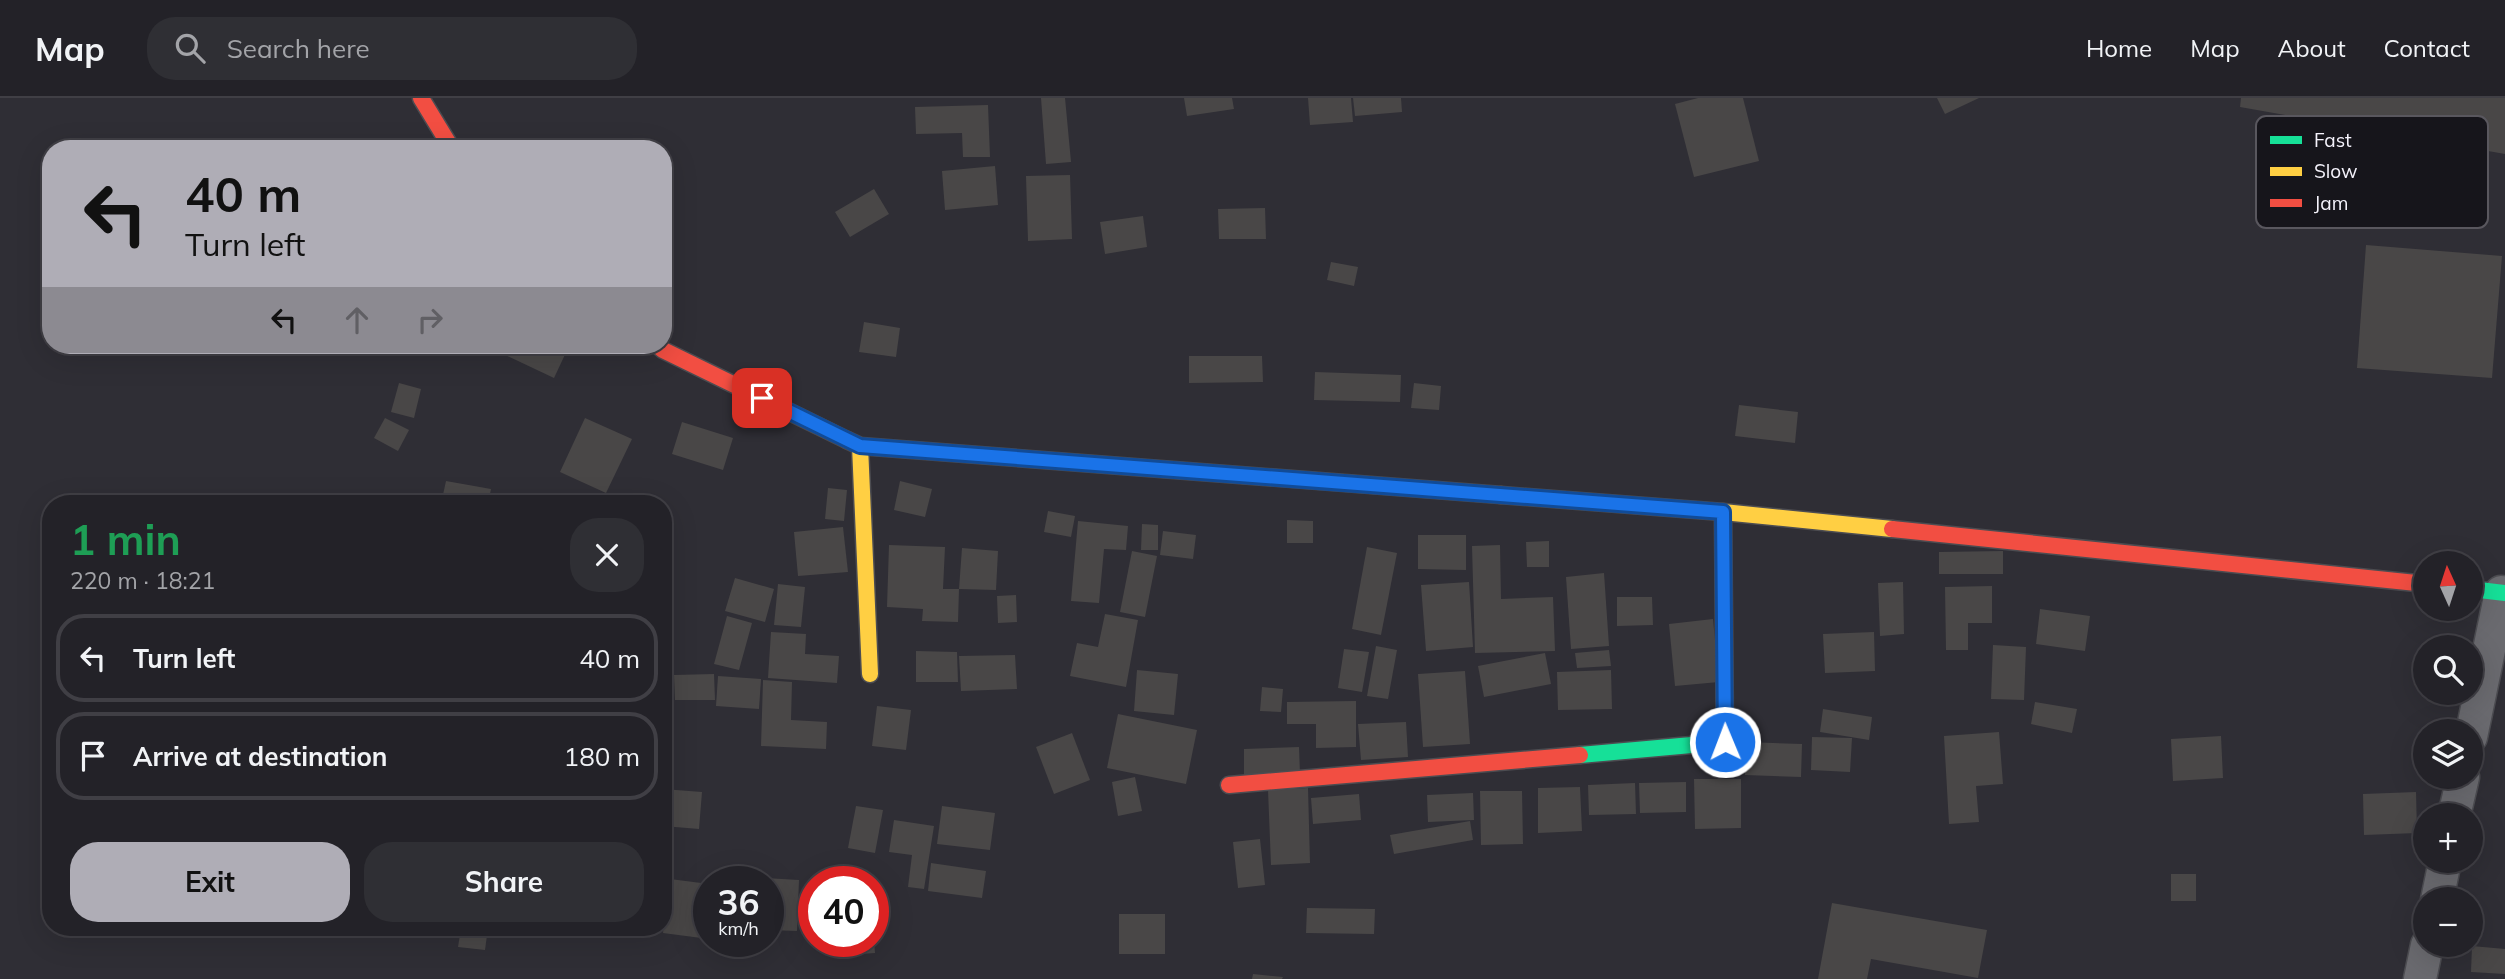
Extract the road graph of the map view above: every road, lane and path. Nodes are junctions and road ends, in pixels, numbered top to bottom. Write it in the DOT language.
graph roads {
  1 [pos="421,98"];
  2 [pos="447,140"];
  3 [pos="671,354"];
  4 [pos="860,446"];
  5 [pos="1723,512"];
  6 [pos="2413,583"];
  7 [pos="2492,591"];
  8 [pos="870,674"];
  9 [pos="2474,719"];
  10 [pos="1229,785"];
  11 [pos="2425,957"];
  12 [pos="2420,979"];
  1 -- 2 [label="main road"];
  3 -- 4 [label="main road"];
  4 -- 5 [label="main road"];
  4 -- 8 [label="main road"];
  5 -- 6 [label="main road"];
  5 -- 10 [label="main road"];
  7 -- 9 [label="street"];
  11 -- 12 [label="street"];
}
